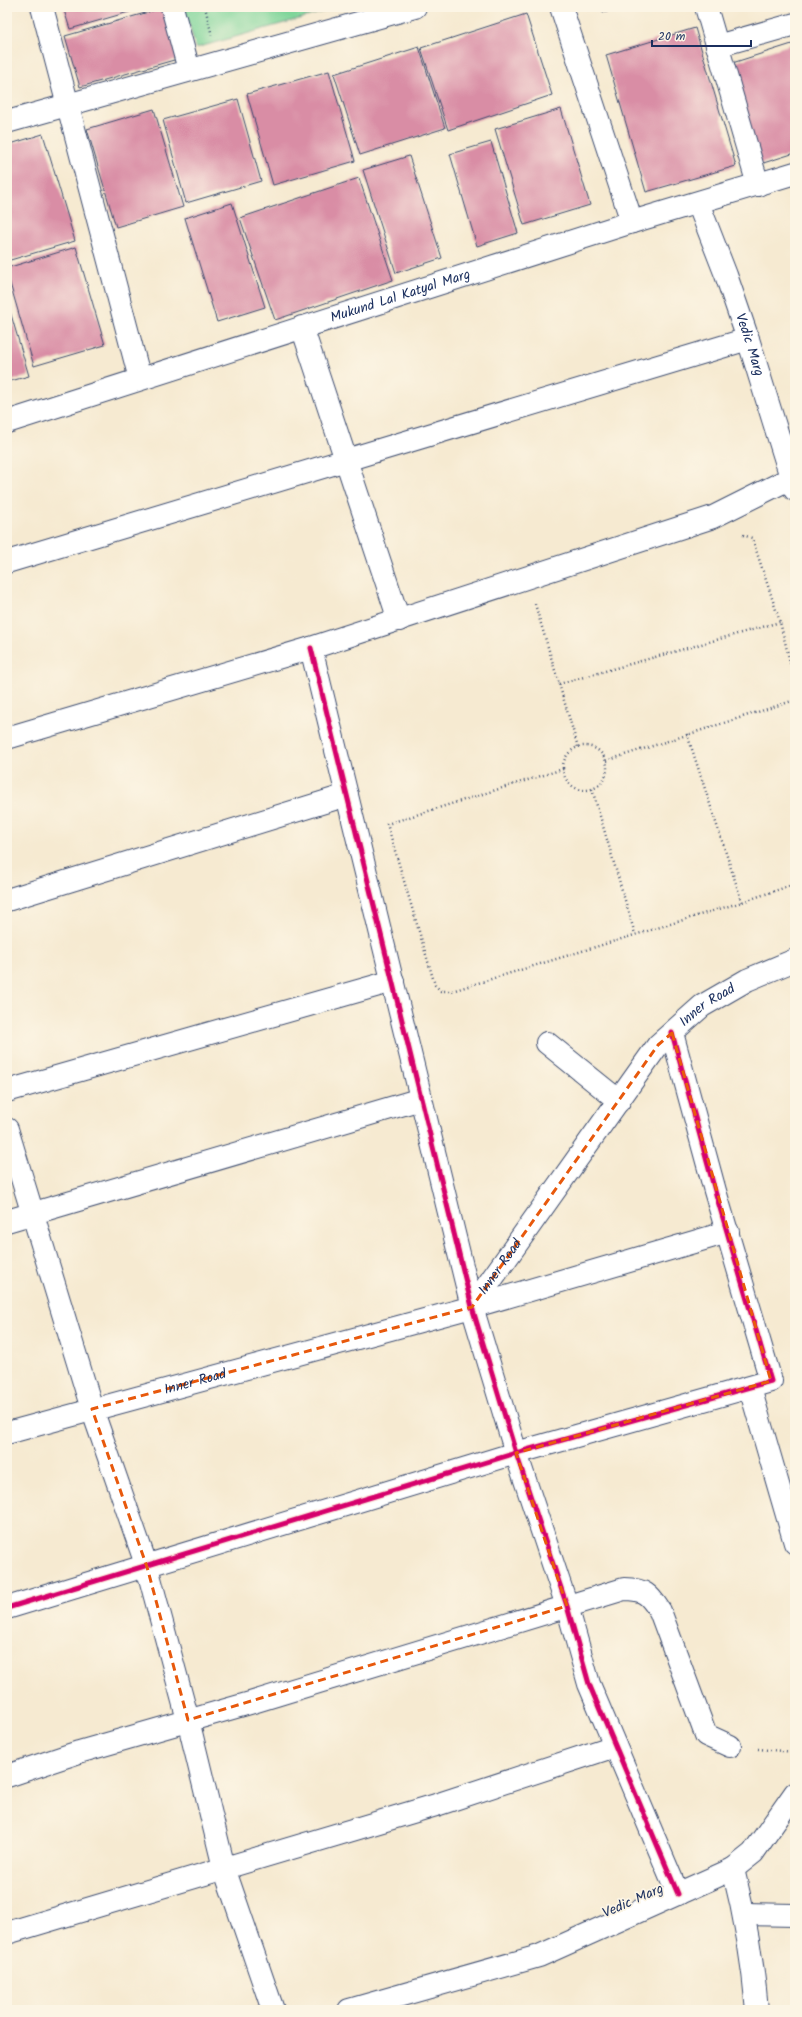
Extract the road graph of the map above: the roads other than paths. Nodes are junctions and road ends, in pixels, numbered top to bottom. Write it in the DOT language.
graph roads {
  1 [pos="42,7"];
  2 [pos="172,7"];
  3 [pos="415,7"];
  4 [pos="561,7"];
  5 [pos="706,7"];
  6 [pos="795,24"];
  7 [pos="717,46"];
  8 [pos="189,70"];
  9 [pos="67,104"];
  10 [pos="7,122"];
  11 [pos="795,173"];
  12 [pos="758,185"];
  13 [pos="698,203"];
  14 [pos="632,222"];
  15 [pos="302,327"];
  16 [pos="748,339"];
  17 [pos="140,379"];
  18 [pos="7,422"];
  19 [pos="347,460"];
  20 [pos="793,484"];
  21 [pos="7,562"];
  22 [pos="399,620"];
  23 [pos="311,648"];
  24 [pos="7,738"];
  25 [pos="347,795"];
  26 [pos="7,900"];
  27 [pos="795,960"];
  28 [pos="393,981"];
  29 [pos="672,1034"];
  30 [pos="547,1043"];
  31 [pos="7,1091"];
  32 [pos="421,1099"];
  33 [pos="619,1101"];
  34 [pos="7,1129"];
  35 [pos="33,1214"];
  36 [pos="7,1222"];
  37 [pos="728,1232"];
  38 [pos="472,1307"];
  39 [pos="750,1388"];
  40 [pos="92,1408"];
  41 [pos="7,1433"];
  42 [pos="516,1453"];
  43 [pos="795,1543"];
  44 [pos="147,1566"];
  45 [pos="567,1606"];
  46 [pos="7,1608"];
  47 [pos="188,1720"];
  48 [pos="615,1746"];
  49 [pos="730,1746"];
  50 [pos="7,1776"];
  51 [pos="795,1793"];
  52 [pos="224,1868"];
  53 [pos="733,1869"];
  54 [pos="678,1894"];
  55 [pos="744,1914"];
  56 [pos="795,1915"];
  57 [pos="7,1933"];
  58 [pos="457,1980"];
  59 [pos="273,2010"];
  60 [pos="349,2010"];
  61 [pos="411,2010"];
  62 [pos="757,2010"];
  1 -- 9 [label="street"];
  2 -- 8 [label="street"];
  3 -- 8 [label="street"];
  4 -- 14 [label="street"];
  5 -- 7 [label="street"];
  6 -- 7 [label="street"];
  7 -- 12 [label="street"];
  8 -- 9 [label="street"];
  9 -- 10 [label="street"];
  9 -- 17 [label="street"];
  11 -- 12 [label="street, Mukund Lal Katyal Marg"];
  12 -- 13 [label="street, Mukund Lal Katyal Marg"];
  13 -- 14 [label="street, Mukund Lal Katyal Marg"];
  13 -- 16 [label="street, Vedic Marg"];
  14 -- 15 [label="street, Mukund Lal Katyal Marg"];
  15 -- 17 [label="street, Mukund Lal Katyal Marg"];
  15 -- 19 [label="street"];
  16 -- 19 [label="street"];
  16 -- 20 [label="street, Vedic Marg"];
  17 -- 18 [label="street, Mukund Lal Katyal Marg"];
  19 -- 21 [label="street"];
  19 -- 22 [label="street"];
  20 -- 22 [label="street"];
  22 -- 23 [label="street"];
  23 -- 24 [label="street"];
  23 -- 25 [label="street"];
  25 -- 26 [label="street"];
  25 -- 28 [label="street"];
  27 -- 29 [label="street, Inner Road"];
  28 -- 31 [label="street"];
  28 -- 32 [label="street"];
  29 -- 33 [label="street, Inner Road"];
  29 -- 37 [label="street"];
  30 -- 33 [label="street"];
  32 -- 35 [label="street"];
  32 -- 38 [label="street"];
  33 -- 38 [label="street, Inner Road"];
  34 -- 35 [label="street"];
  35 -- 36 [label="street"];
  35 -- 40 [label="street"];
  37 -- 38 [label="street"];
  37 -- 39 [label="street"];
  38 -- 40 [label="street, Inner Road"];
  38 -- 42 [label="street"];
  39 -- 42 [label="street"];
  39 -- 43 [label="street"];
  40 -- 41 [label="street, Inner Road"];
  40 -- 44 [label="street"];
  42 -- 44 [label="street"];
  42 -- 45 [label="street"];
  44 -- 46 [label="street"];
  44 -- 47 [label="street"];
  45 -- 47 [label="street"];
  45 -- 48 [label="street"];
  45 -- 49 [label="street"];
  47 -- 50 [label="street"];
  47 -- 52 [label="street"];
  48 -- 52 [label="street"];
  48 -- 54 [label="street"];
  51 -- 53 [label="street, Vedic Marg"];
  52 -- 57 [label="street"];
  52 -- 59 [label="street"];
  53 -- 54 [label="street, Vedic Marg"];
  53 -- 55 [label="street"];
  54 -- 58 [label="street, Vedic Marg"];
  55 -- 56 [label="street"];
  55 -- 62 [label="street"];
  58 -- 60 [label="street, Vedic Marg"];
  58 -- 61 [label="street, Vedic Marg"];
}
